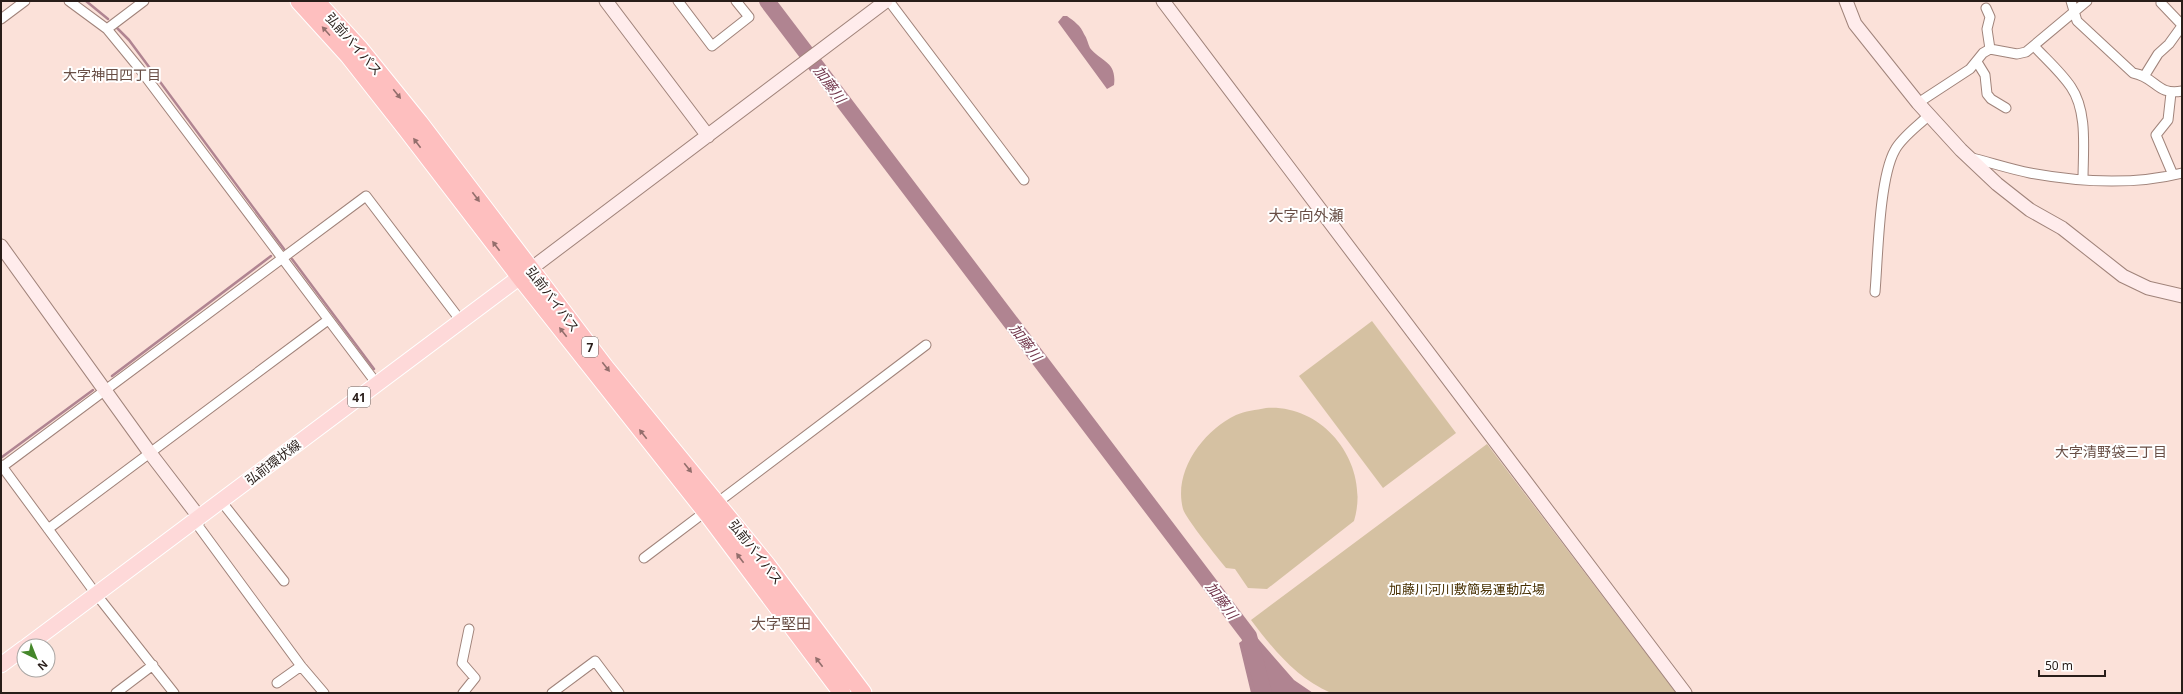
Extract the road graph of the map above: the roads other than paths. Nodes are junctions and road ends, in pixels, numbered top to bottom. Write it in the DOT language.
graph roads {
  1 [pos="25,1"];
  2 [pos="69,1"];
  3 [pos="144,1"];
  4 [pos="299,1"];
  5 [pos="316,1"];
  6 [pos="606,1"];
  7 [pos="678,1"];
  8 [pos="736,1"];
  9 [pos="887,1"];
  10 [pos="1163,1"];
  11 [pos="1846,1"];
  12 [pos="2071,1"];
  13 [pos="2087,1"];
  14 [pos="2162,1"];
  15 [pos="1986,8"];
  16 [pos="2074,14"];
  17 [pos="1,19"];
  18 [pos="2182,26"];
  19 [pos="107,29"];
  20 [pos="2182,42"];
  21 [pos="2169,44"];
  22 [pos="2034,46"];
  23 [pos="1990,49"];
  24 [pos="1977,62"];
  25 [pos="2145,75"];
  26 [pos="2182,91"];
  27 [pos="2171,93"];
  28 [pos="1918,103"];
  29 [pos="2006,108"];
  30 [pos="1929,115"];
  31 [pos="708,136"];
  32 [pos="1968,156"];
  33 [pos="2178,174"];
  34 [pos="1024,180"];
  35 [pos="2083,180"];
  36 [pos="1,246"];
  37 [pos="282,259"];
  38 [pos="525,273"];
  39 [pos="1876,292"];
  40 [pos="2182,296"];
  41 [pos="328,320"];
  42 [pos="461,321"];
  43 [pos="926,345"];
  44 [pos="377,384"];
  45 [pos="105,390"];
  46 [pos="150,453"];
  47 [pos="2,466"];
  48 [pos="221,501"];
  49 [pos="711,507"];
  50 [pos="199,517"];
  51 [pos="48,529"];
  52 [pos="644,558"];
  53 [pos="284,581"];
  54 [pos="96,594"];
  55 [pos="469,629"];
  56 [pos="38,638"];
  57 [pos="16,654"];
  58 [pos="4,663"];
  59 [pos="153,665"];
  60 [pos="301,666"];
  61 [pos="277,682"];
  62 [pos="116,693"];
  63 [pos="174,693"];
  64 [pos="324,693"];
  65 [pos="463,693"];
  66 [pos="554,693"];
  67 [pos="619,693"];
  68 [pos="842,693"];
  69 [pos="863,693"];
  70 [pos="1685,693"];
  1 -- 17 [label="street"];
  2 -- 19 [label="street"];
  3 -- 19 [label="street"];
  38 -- 4 [label="highway, 弘前バイパス / 7, one-way"];
  5 -- 38 [label="highway, 弘前バイパス / 7, one-way"];
  6 -- 31 [label="street"];
  7 -- 8 [label="street"];
  9 -- 31 [label="street"];
  9 -- 34 [label="street"];
  10 -- 70 [label="street"];
  11 -- 28 [label="street"];
  12 -- 16 [label="street"];
  13 -- 16 [label="street"];
  14 -- 18 [label="street"];
  15 -- 23 [label="street"];
  16 -- 22 [label="street"];
  16 -- 25 [label="street"];
  18 -- 21 [label="street"];
  19 -- 37 [label="street"];
  20 -- 21 [label="street"];
  21 -- 25 [label="street"];
  22 -- 23 [label="street"];
  22 -- 35 [label="street"];
  23 -- 24 [label="street"];
  24 -- 28 [label="street"];
  24 -- 29 [label="street"];
  25 -- 27 [label="street"];
  26 -- 27 [label="street"];
  27 -- 33 [label="street"];
  28 -- 30 [label="street"];
  30 -- 32 [label="street"];
  30 -- 39 [label="street"];
  31 -- 38 [label="street"];
  32 -- 35 [label="street"];
  32 -- 40 [label="street"];
  33 -- 35 [label="street"];
  36 -- 45 [label="street"];
  37 -- 41 [label="street"];
  37 -- 42 [label="street"];
  37 -- 45 [label="street"];
  38 -- 42 [label="main road, 弘前環状線 / 41"];
  38 -- 49 [label="highway, 弘前バイパス / 7"];
  41 -- 44 [label="street"];
  41 -- 46 [label="street"];
  42 -- 44 [label="main road, 弘前環状線 / 41"];
  43 -- 49 [label="street"];
  44 -- 48 [label="main road, 弘前環状線 / 41"];
  45 -- 46 [label="street"];
  45 -- 47 [label="street"];
  46 -- 50 [label="street"];
  46 -- 51 [label="street"];
  47 -- 51 [label="street"];
  48 -- 50 [label="main road, 弘前環状線 / 41"];
  48 -- 53 [label="street"];
  49 -- 52 [label="street"];
  68 -- 49 [label="highway, 弘前バイパス / 7, one-way"];
  49 -- 69 [label="highway, 弘前バイパス / 7"];
  50 -- 54 [label="main road, 弘前環状線 / 41"];
  50 -- 60 [label="street"];
  51 -- 54 [label="street"];
  54 -- 56 [label="main road, 弘前環状線 / 41"];
  54 -- 59 [label="street"];
  55 -- 65 [label="street"];
  57 -- 58 [label="main road"];
  59 -- 62 [label="street"];
  59 -- 63 [label="street"];
  60 -- 61 [label="street"];
  60 -- 64 [label="street"];
  66 -- 67 [label="street"];
}
